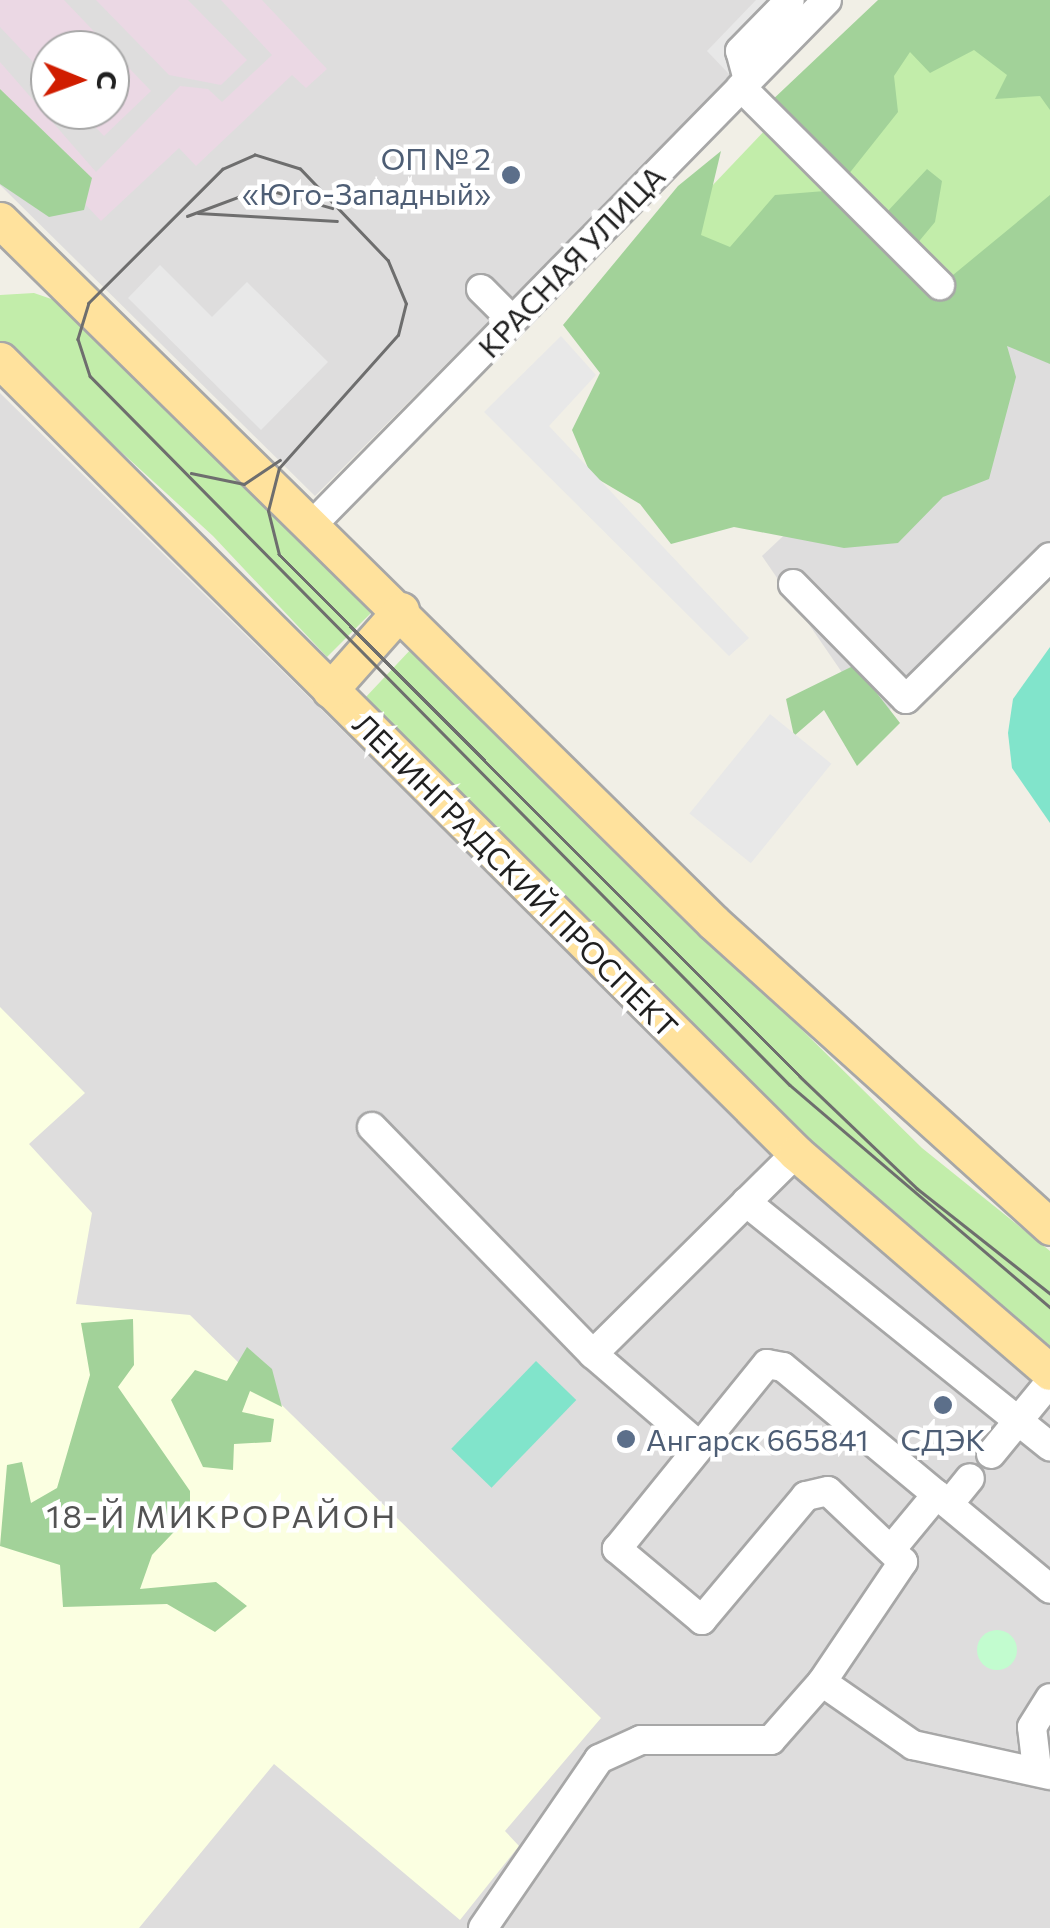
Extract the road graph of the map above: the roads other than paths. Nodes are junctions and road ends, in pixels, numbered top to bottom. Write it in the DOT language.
graph roads {
  1 [pos="790,0"];
  2 [pos="827,0"];
  3 [pos="745,84"];
  4 [pos="2,227"];
  5 [pos="940,285"];
  6 [pos="480,289"];
  7 [pos="512,320"];
  8 [pos="0,360"];
  9 [pos="0,371"];
  10 [pos="30,390"];
  11 [pos="315,522"];
  12 [pos="1050,557"];
  13 [pos="793,584"];
  14 [pos="402,610"];
  15 [pos="330,690"];
  16 [pos="372,1127"];
  17 [pos="796,1152"];
  18 [pos="746,1202"];
  19 [pos="1050,1227"];
  20 [pos="593,1354"];
  21 [pos="1050,1372"];
  22 [pos="1050,1382"];
  23 [pos="1018,1420"];
  24 [pos="696,1443"];
  25 [pos="1050,1446"];
  26 [pos="991,1454"];
  27 [pos="970,1478"];
  28 [pos="943,1499"];
  29 [pos="894,1546"];
  30 [pos="1050,1588"];
  31 [pos="822,1682"];
  32 [pos="1050,1698"];
  33 [pos="1043,1772"];
  34 [pos="483,1928"];
  1 -- 3 [label="street"];
  2 -- 3 [label="street, КРАСНАЯ УЛИЦА"];
  3 -- 5 [label="street"];
  3 -- 7 [label="street, КРАСНАЯ УЛИЦА"];
  4 -- 11 [label="main road"];
  6 -- 7 [label="street"];
  7 -- 11 [label="street, КРАСНАЯ УЛИЦА"];
  8 -- 10 [label="main road, ЛЕНИНГРАДСКИЙ ПРОСПЕКТ"];
  9 -- 10 [label="street"];
  10 -- 15 [label="main road, ЛЕНИНГРАДСКИЙ ПРОСПЕКТ"];
  11 -- 14 [label="main road"];
  12 -- 13 [label="street"];
  14 -- 15 [label="main road"];
  14 -- 19 [label="main road"];
  15 -- 17 [label="main road, ЛЕНИНГРАДСКИЙ ПРОСПЕКТ"];
  16 -- 20 [label="street"];
  17 -- 18 [label="street"];
  17 -- 21 [label="main road, ЛЕНИНГРАДСКИЙ ПРОСПЕКТ"];
  18 -- 20 [label="street"];
  18 -- 23 [label="street"];
  20 -- 24 [label="street"];
  22 -- 23 [label="street"];
  23 -- 25 [label="street"];
  23 -- 26 [label="street"];
  24 -- 28 [label="street"];
  24 -- 29 [label="street"];
  27 -- 28 [label="street"];
  28 -- 29 [label="street"];
  28 -- 30 [label="street"];
  29 -- 31 [label="street"];
  31 -- 33 [label="street"];
  31 -- 34 [label="street"];
  32 -- 33 [label="street"];
}
